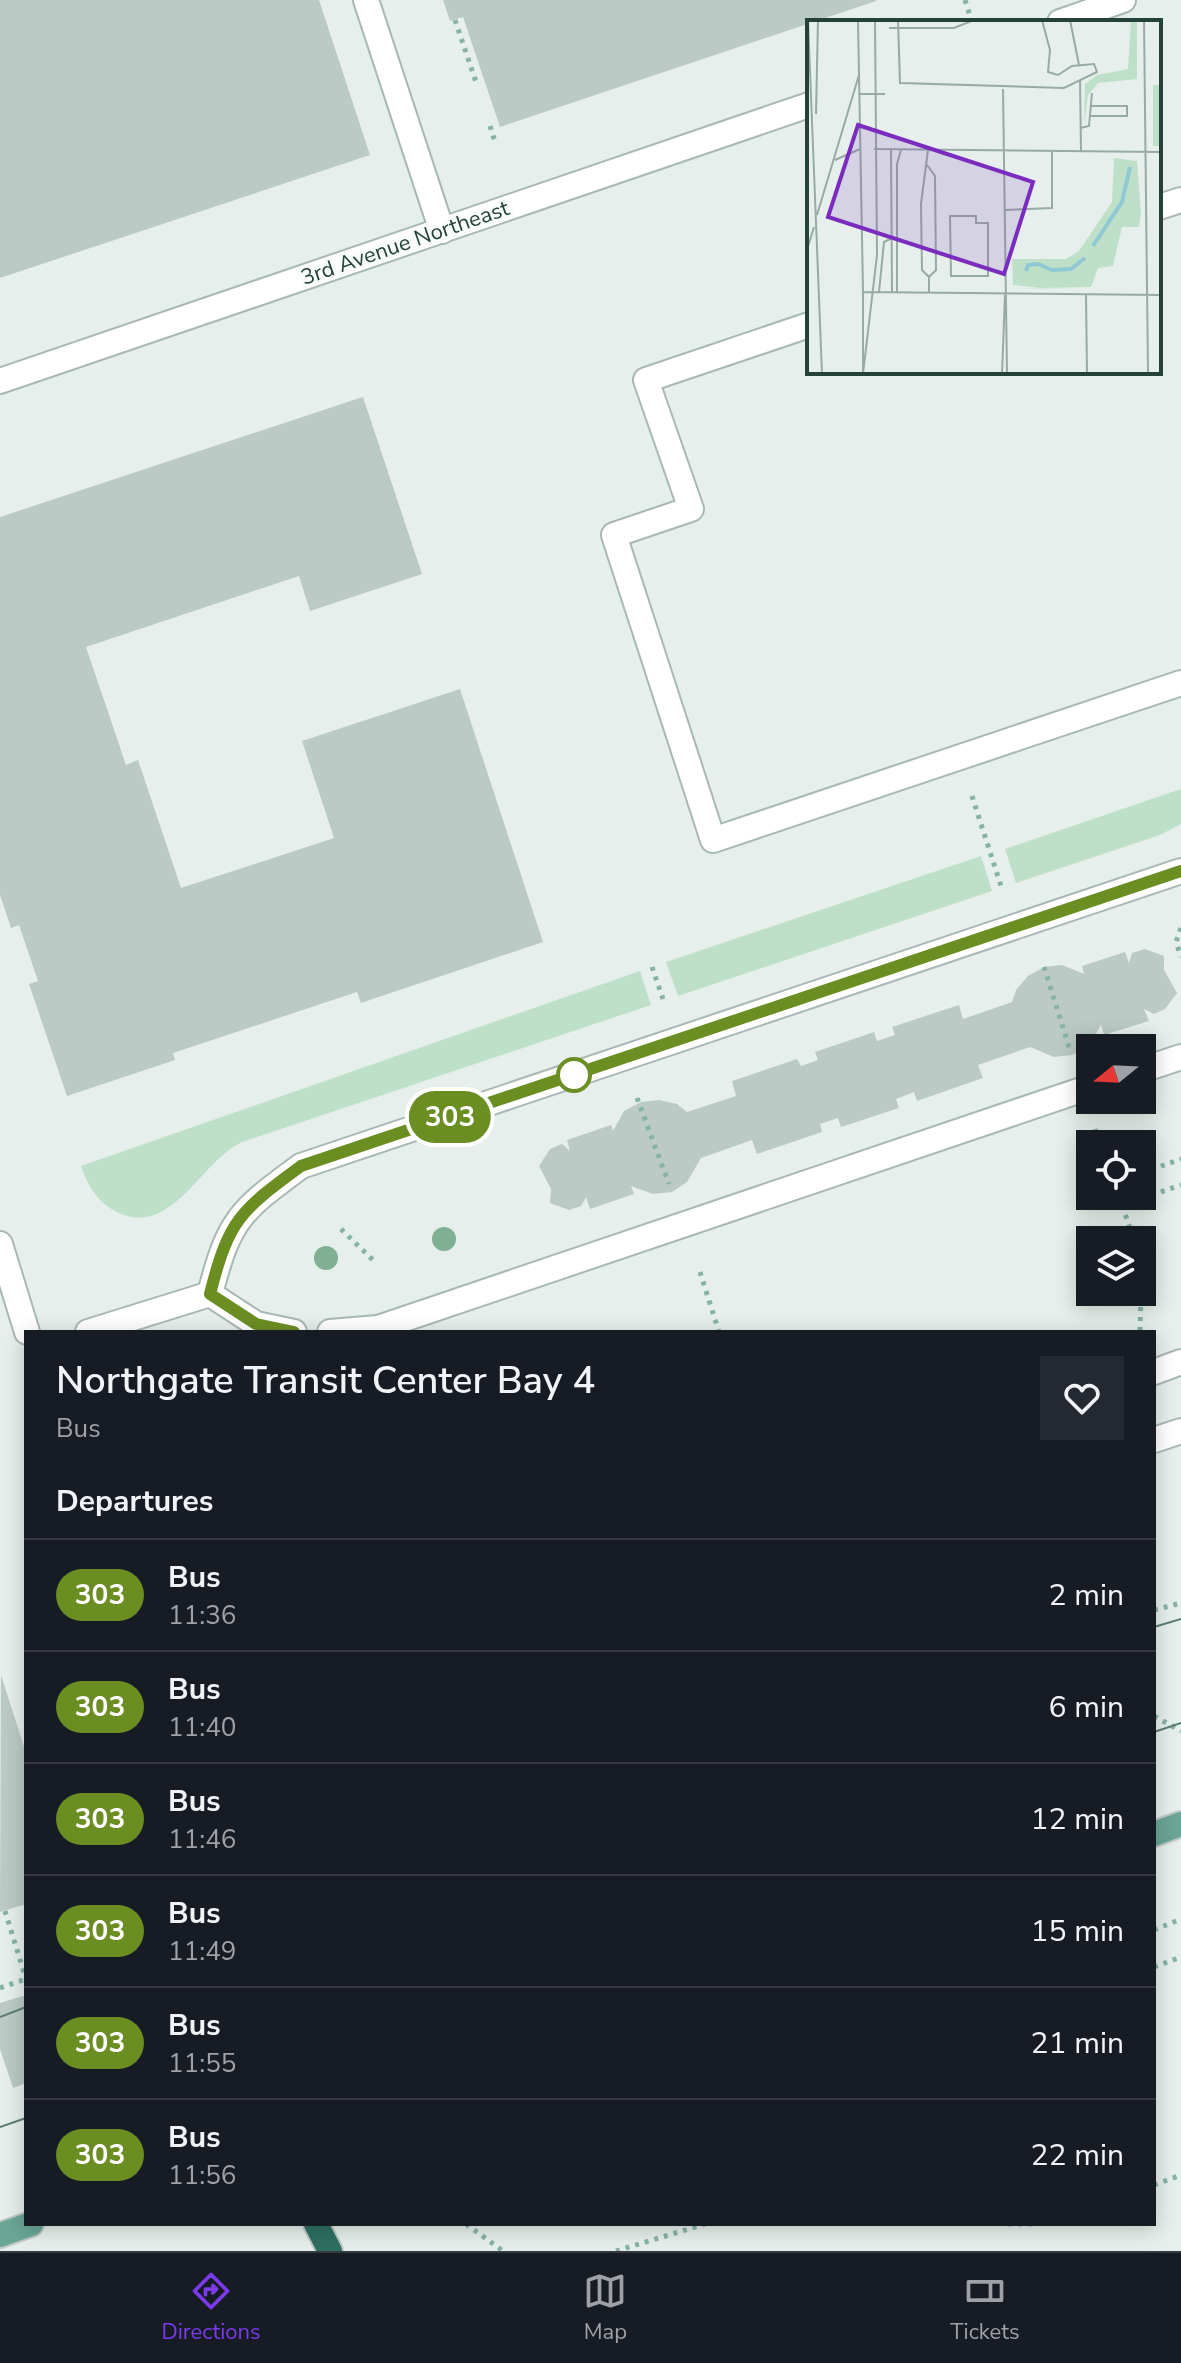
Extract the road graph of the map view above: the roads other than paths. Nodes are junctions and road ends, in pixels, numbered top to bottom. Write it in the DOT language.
graph roads {
  1 [pos="366,0"];
  2 [pos="1123,0"];
  3 [pos="1066,20"];
  4 [pos="807,106"];
  5 [pos="1181,200"];
  6 [pos="1161,206"];
  7 [pos="442,231"];
  8 [pos="807,326"];
  9 [pos="0,381"];
  10 [pos="1181,683"];
  11 [pos="1181,871"];
  12 [pos="1181,1057"];
  13 [pos="1156,1065"];
  14 [pos="1076,1092"];
  15 [pos="0,1244"];
  16 [pos="210,1294"];
  17 [pos="26,1330"];
  18 [pos="94,1330"];
  19 [pos="284,1330"];
  20 [pos="354,1330"];
  21 [pos="1181,1362"];
  22 [pos="1156,1371"];
  23 [pos="1181,1431"];
  24 [pos="1156,1439"];
  25 [pos="1181,1824"];
  26 [pos="1156,1833"];
  27 [pos="25,2226"];
  28 [pos="317,2226"];
  29 [pos="0,2235"];
  30 [pos="330,2251"];
  1 -- 7 [label="street"];
  2 -- 3 [label="street"];
  4 -- 7 [label="street, 3rd Avenue Northeast"];
  5 -- 6 [label="street"];
  7 -- 9 [label="street, 3rd Avenue Northeast"];
  8 -- 10 [label="street"];
  11 -- 16 [label="street"];
  12 -- 13 [label="street"];
  14 -- 20 [label="street"];
  15 -- 17 [label="street"];
  16 -- 18 [label="street"];
  16 -- 19 [label="street"];
  21 -- 22 [label="street"];
  23 -- 24 [label="street"];
  25 -- 26 [label="main road"];
  27 -- 29 [label="main road"];
  28 -- 30 [label="highway"];
}
